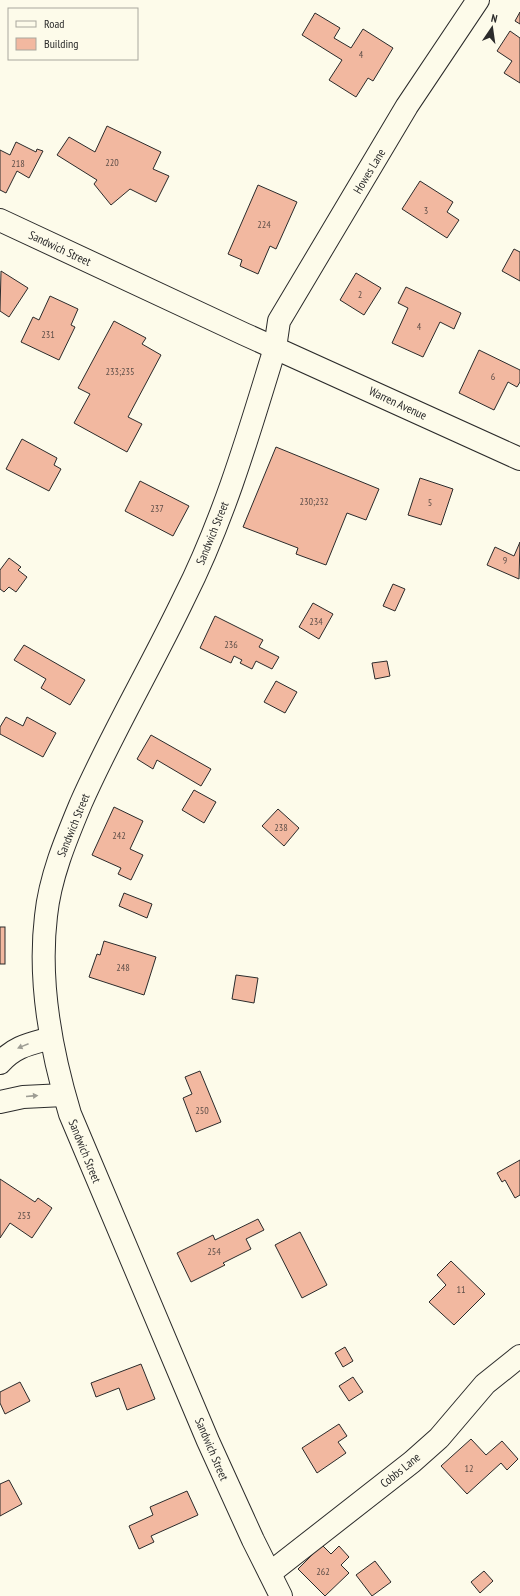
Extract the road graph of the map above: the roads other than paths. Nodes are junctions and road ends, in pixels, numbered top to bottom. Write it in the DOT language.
graph roads {
  1 [pos="478,0"];
  2 [pos="0,220"];
  3 [pos="275,348"];
  4 [pos="520,459"];
  5 [pos="51,1038"];
  6 [pos="0,1063"];
  7 [pos="64,1095"];
  8 [pos="0,1102"];
  9 [pos="520,1356"];
  10 [pos="270,1573"];
  11 [pos="282,1596"];
  1 -- 3 [label="main road, Howes Lane"];
  2 -- 3 [label="main road, Sandwich Street"];
  3 -- 4 [label="main road, Warren Avenue"];
  3 -- 5 [label="main road, Sandwich Street"];
  5 -- 6 [label="main road, one-way"];
  5 -- 7 [label="main road, Sandwich Street"];
  8 -- 7 [label="main road, one-way"];
  7 -- 10 [label="main road, Sandwich Street"];
  9 -- 10 [label="main road, Cobbs Lane"];
  10 -- 11 [label="main road, Sandwich Street"];
}
